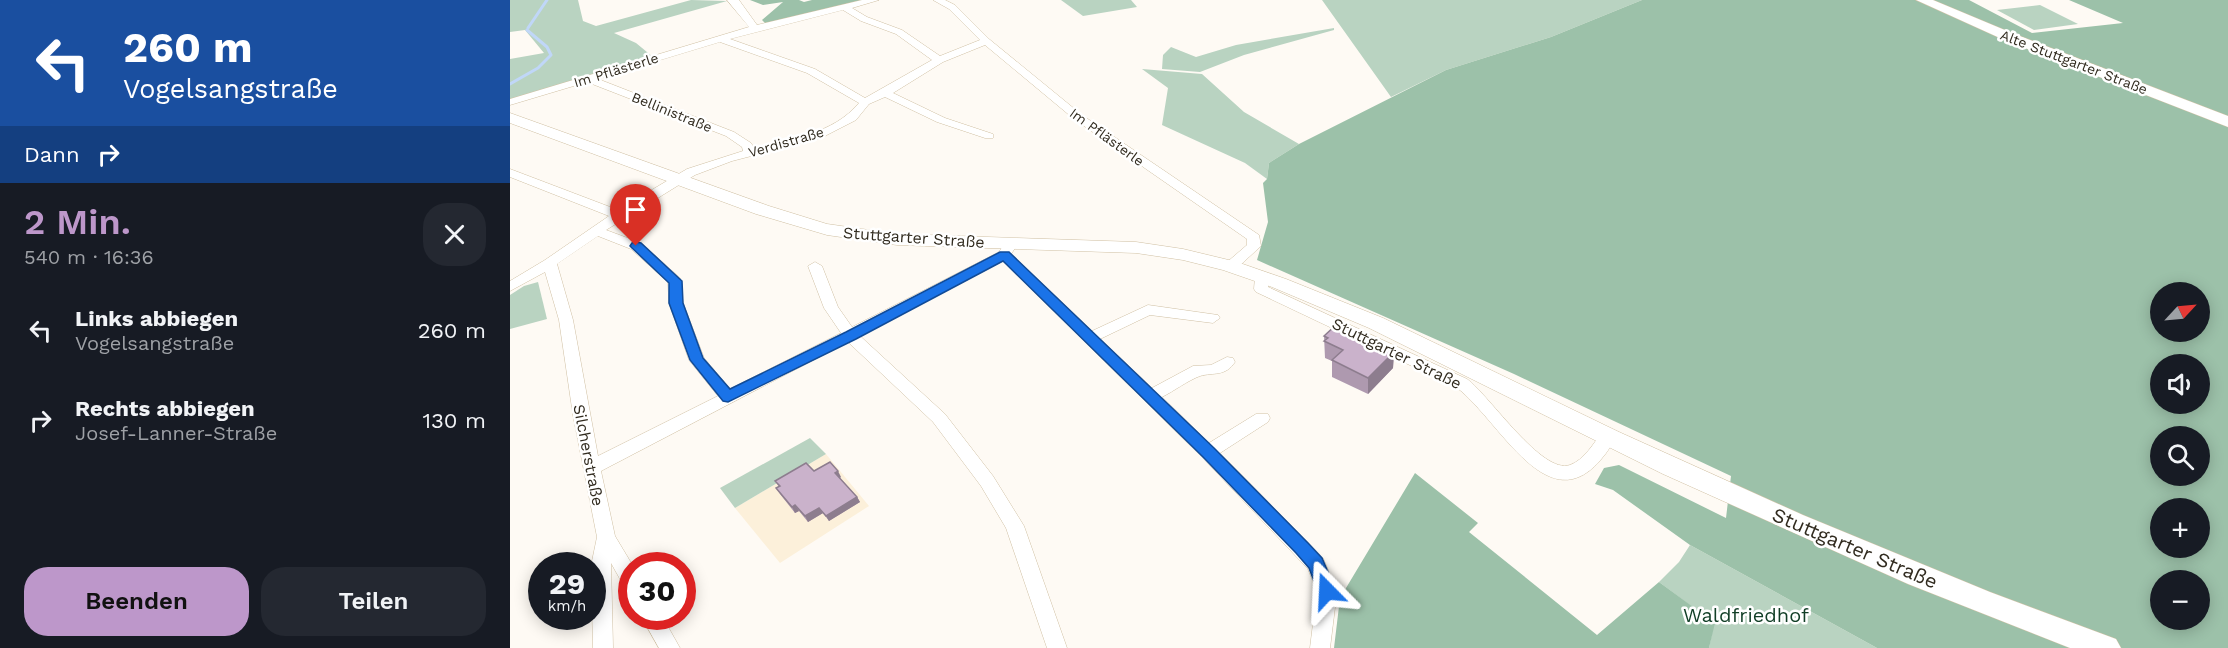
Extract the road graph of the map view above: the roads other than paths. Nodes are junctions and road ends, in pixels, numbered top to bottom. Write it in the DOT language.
graph roads {
  1 [pos="732,0"];
  2 [pos="874,0"];
  3 [pos="938,0"];
  4 [pos="1922,0"];
  5 [pos="844,7"];
  6 [pos="755,28"];
  7 [pos="723,39"];
  8 [pos="986,41"];
  9 [pos="939,60"];
  10 [pos="589,79"];
  11 [pos="885,93"];
  12 [pos="510,102"];
  13 [pos="865,102"];
  14 [pos="510,118"];
  15 [pos="2228,122"];
  16 [pos="989,136"];
  17 [pos="750,152"];
  18 [pos="510,173"];
  19 [pos="678,179"];
  20 [pos="619,215"];
  21 [pos="595,230"];
  22 [pos="1008,249"];
  23 [pos="550,263"];
  24 [pos="814,266"];
  25 [pos="1231,266"];
  26 [pos="1262,277"];
  27 [pos="510,287"];
  28 [pos="1213,318"];
  29 [pos="851,336"];
  30 [pos="1089,338"];
  31 [pos="1227,362"];
  32 [pos="728,397"];
  33 [pos="1149,397"];
  34 [pos="1262,418"];
  35 [pos="1608,436"];
  36 [pos="1208,452"];
  37 [pos="591,468"];
  38 [pos="606,537"];
  39 [pos="618,558"];
  40 [pos="659,630"];
  41 [pos="603,648"];
  42 [pos="670,648"];
  43 [pos="1057,648"];
  44 [pos="1320,648"];
  45 [pos="2106,648"];
  1 -- 6 [label="street"];
  2 -- 5 [label="street, Im Pflästerle"];
  3 -- 8 [label="street, Im Pflästerle"];
  4 -- 15 [label="main road, Alte Stuttgarter Straße"];
  5 -- 6 [label="street, Im Pflästerle"];
  5 -- 9 [label="street"];
  6 -- 7 [label="street, Im Pflästerle"];
  7 -- 10 [label="street, Im Pflästerle"];
  7 -- 13 [label="street"];
  8 -- 9 [label="street, Verdistraße"];
  8 -- 25 [label="street, Im Pflästerle"];
  9 -- 11 [label="street, Verdistraße"];
  10 -- 12 [label="street, Im Pflästerle"];
  10 -- 17 [label="street, Bellinistraße"];
  11 -- 13 [label="street, Verdistraße"];
  11 -- 16 [label="street"];
  13 -- 17 [label="street, Verdistraße"];
  14 -- 19 [label="main road, Stuttgarter Straße"];
  17 -- 19 [label="street, Verdistraße"];
  18 -- 20 [label="street"];
  19 -- 20 [label="street, Verdistraße"];
  19 -- 22 [label="main road, Stuttgarter Straße"];
  20 -- 21 [label="street, Verdistraße"];
  21 -- 23 [label="street, Verdistraße"];
  21 -- 32 [label="street"];
  22 -- 25 [label="main road, Stuttgarter Straße"];
  22 -- 29 [label="street"];
  22 -- 30 [label="street"];
  23 -- 27 [label="street, Verdistraße"];
  23 -- 37 [label="street, Silcherstraße"];
  24 -- 29 [label="street"];
  25 -- 26 [label="main road, Stuttgarter Straße"];
  26 -- 35 [label="main road, Stuttgarter Straße"];
  26 -- 35 [label="street, Stuttgarter Straße"];
  28 -- 30 [label="street"];
  29 -- 32 [label="street"];
  29 -- 43 [label="street"];
  30 -- 33 [label="street"];
  31 -- 33 [label="street"];
  32 -- 37 [label="street"];
  33 -- 36 [label="street"];
  34 -- 36 [label="street"];
  35 -- 45 [label="main road, Stuttgarter Straße"];
  36 -- 44 [label="street"];
  37 -- 38 [label="street, Silcherstraße"];
  38 -- 39 [label="street"];
  38 -- 41 [label="street, Silcherstraße"];
  40 -- 42 [label="street"];
}
